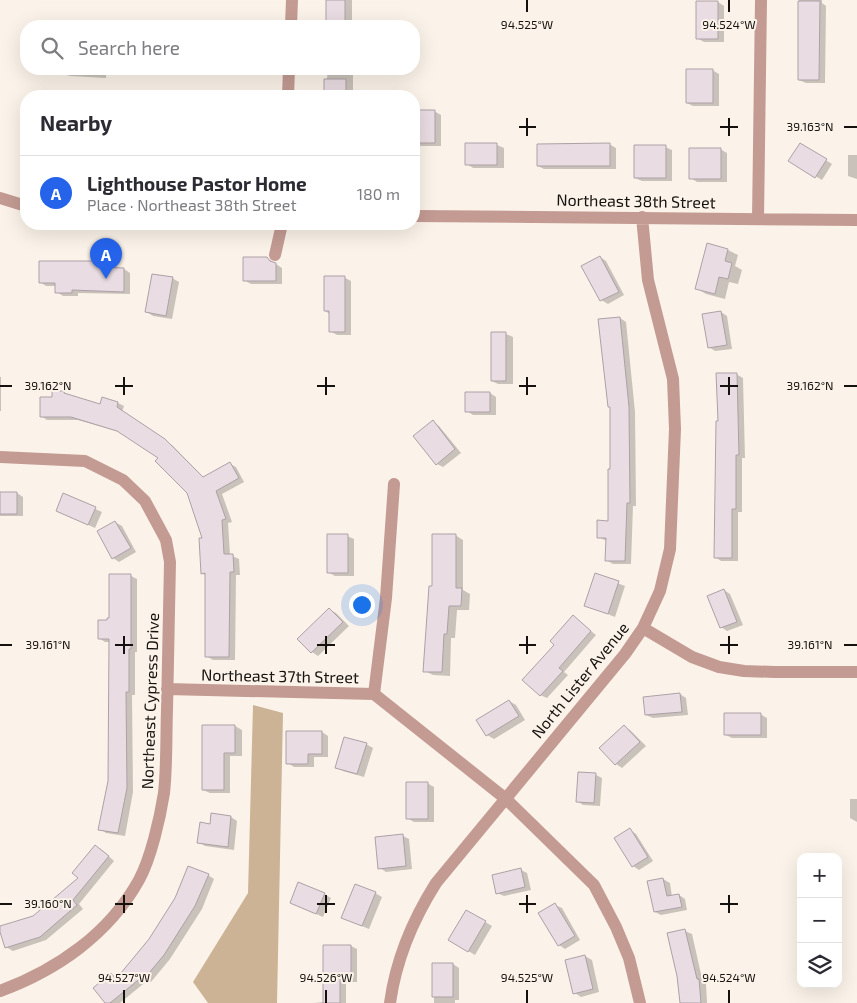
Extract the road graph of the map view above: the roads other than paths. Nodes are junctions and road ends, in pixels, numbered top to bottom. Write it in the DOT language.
graph roads {
  1 [pos="292,0"];
  2 [pos="761,0"];
  3 [pos="291,20"];
  4 [pos="289,75"];
  5 [pos="288,90"];
  6 [pos="0,198"];
  7 [pos="20,204"];
  8 [pos="420,216"];
  9 [pos="642,217"];
  10 [pos="758,219"];
  11 [pos="857,220"];
  12 [pos="281,230"];
  13 [pos="275,255"];
  14 [pos="0,457"];
  15 [pos="394,484"];
  16 [pos="643,628"];
  17 [pos="857,672"];
  18 [pos="167,689"];
  19 [pos="374,694"];
  20 [pos="506,799"];
  21 [pos="0,990"];
  22 [pos="390,1003"];
  23 [pos="640,1003"];
  1 -- 3 [label="street"];
  2 -- 10 [label="street"];
  4 -- 5 [label="street"];
  6 -- 7 [label="street"];
  8 -- 9 [label="street, Northeast 38th Street"];
  9 -- 10 [label="street, Northeast 38th Street"];
  9 -- 16 [label="street, North Lister Avenue"];
  10 -- 11 [label="street, Northeast 38th Street"];
  12 -- 13 [label="street"];
  14 -- 18 [label="street, Northeast Cypress Drive"];
  15 -- 19 [label="street"];
  16 -- 17 [label="street"];
  16 -- 20 [label="street, North Lister Avenue"];
  18 -- 19 [label="street, Northeast 37th Street"];
  18 -- 21 [label="street, Northeast Cypress Drive"];
  19 -- 20 [label="street, Northeast 37th Street"];
  20 -- 22 [label="street, North Lister Avenue"];
  20 -- 23 [label="street, Northeast 37th Street"];
}
